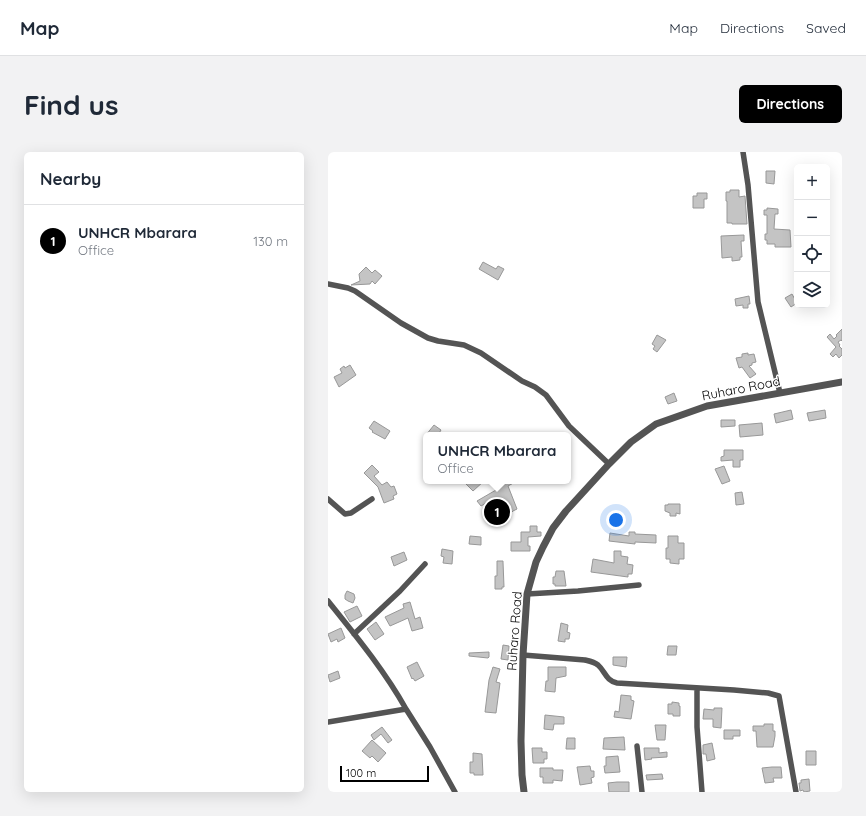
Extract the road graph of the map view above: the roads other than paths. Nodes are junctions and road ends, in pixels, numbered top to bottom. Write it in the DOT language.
graph roads {
  1 [pos="743,152"];
  2 [pos="328,284"];
  3 [pos="842,382"];
  4 [pos="780,393"];
  5 [pos="609,464"];
  6 [pos="328,499"];
  7 [pos="372,499"];
  8 [pos="425,564"];
  9 [pos="639,585"];
  10 [pos="527,594"];
  11 [pos="328,601"];
  12 [pos="354,634"];
  13 [pos="523,655"];
  14 [pos="697,688"];
  15 [pos="406,709"];
  16 [pos="328,722"];
  17 [pos="637,746"];
  18 [pos="455,792"];
  19 [pos="524,792"];
  20 [pos="642,792"];
  21 [pos="702,792"];
  22 [pos="796,792"];
  1 -- 4 [label="street"];
  2 -- 5 [label="street"];
  3 -- 4 [label="street, Ruharo Road"];
  4 -- 5 [label="street, Ruharo Road"];
  5 -- 10 [label="street, Ruharo Road"];
  6 -- 7 [label="street"];
  8 -- 12 [label="street"];
  9 -- 10 [label="street"];
  10 -- 13 [label="street, Ruharo Road"];
  11 -- 12 [label="street"];
  12 -- 15 [label="street"];
  13 -- 14 [label="street"];
  13 -- 19 [label="street, Ruharo Road"];
  14 -- 21 [label="street"];
  14 -- 22 [label="street"];
  15 -- 16 [label="street"];
  15 -- 18 [label="street"];
  17 -- 20 [label="street"];
}
